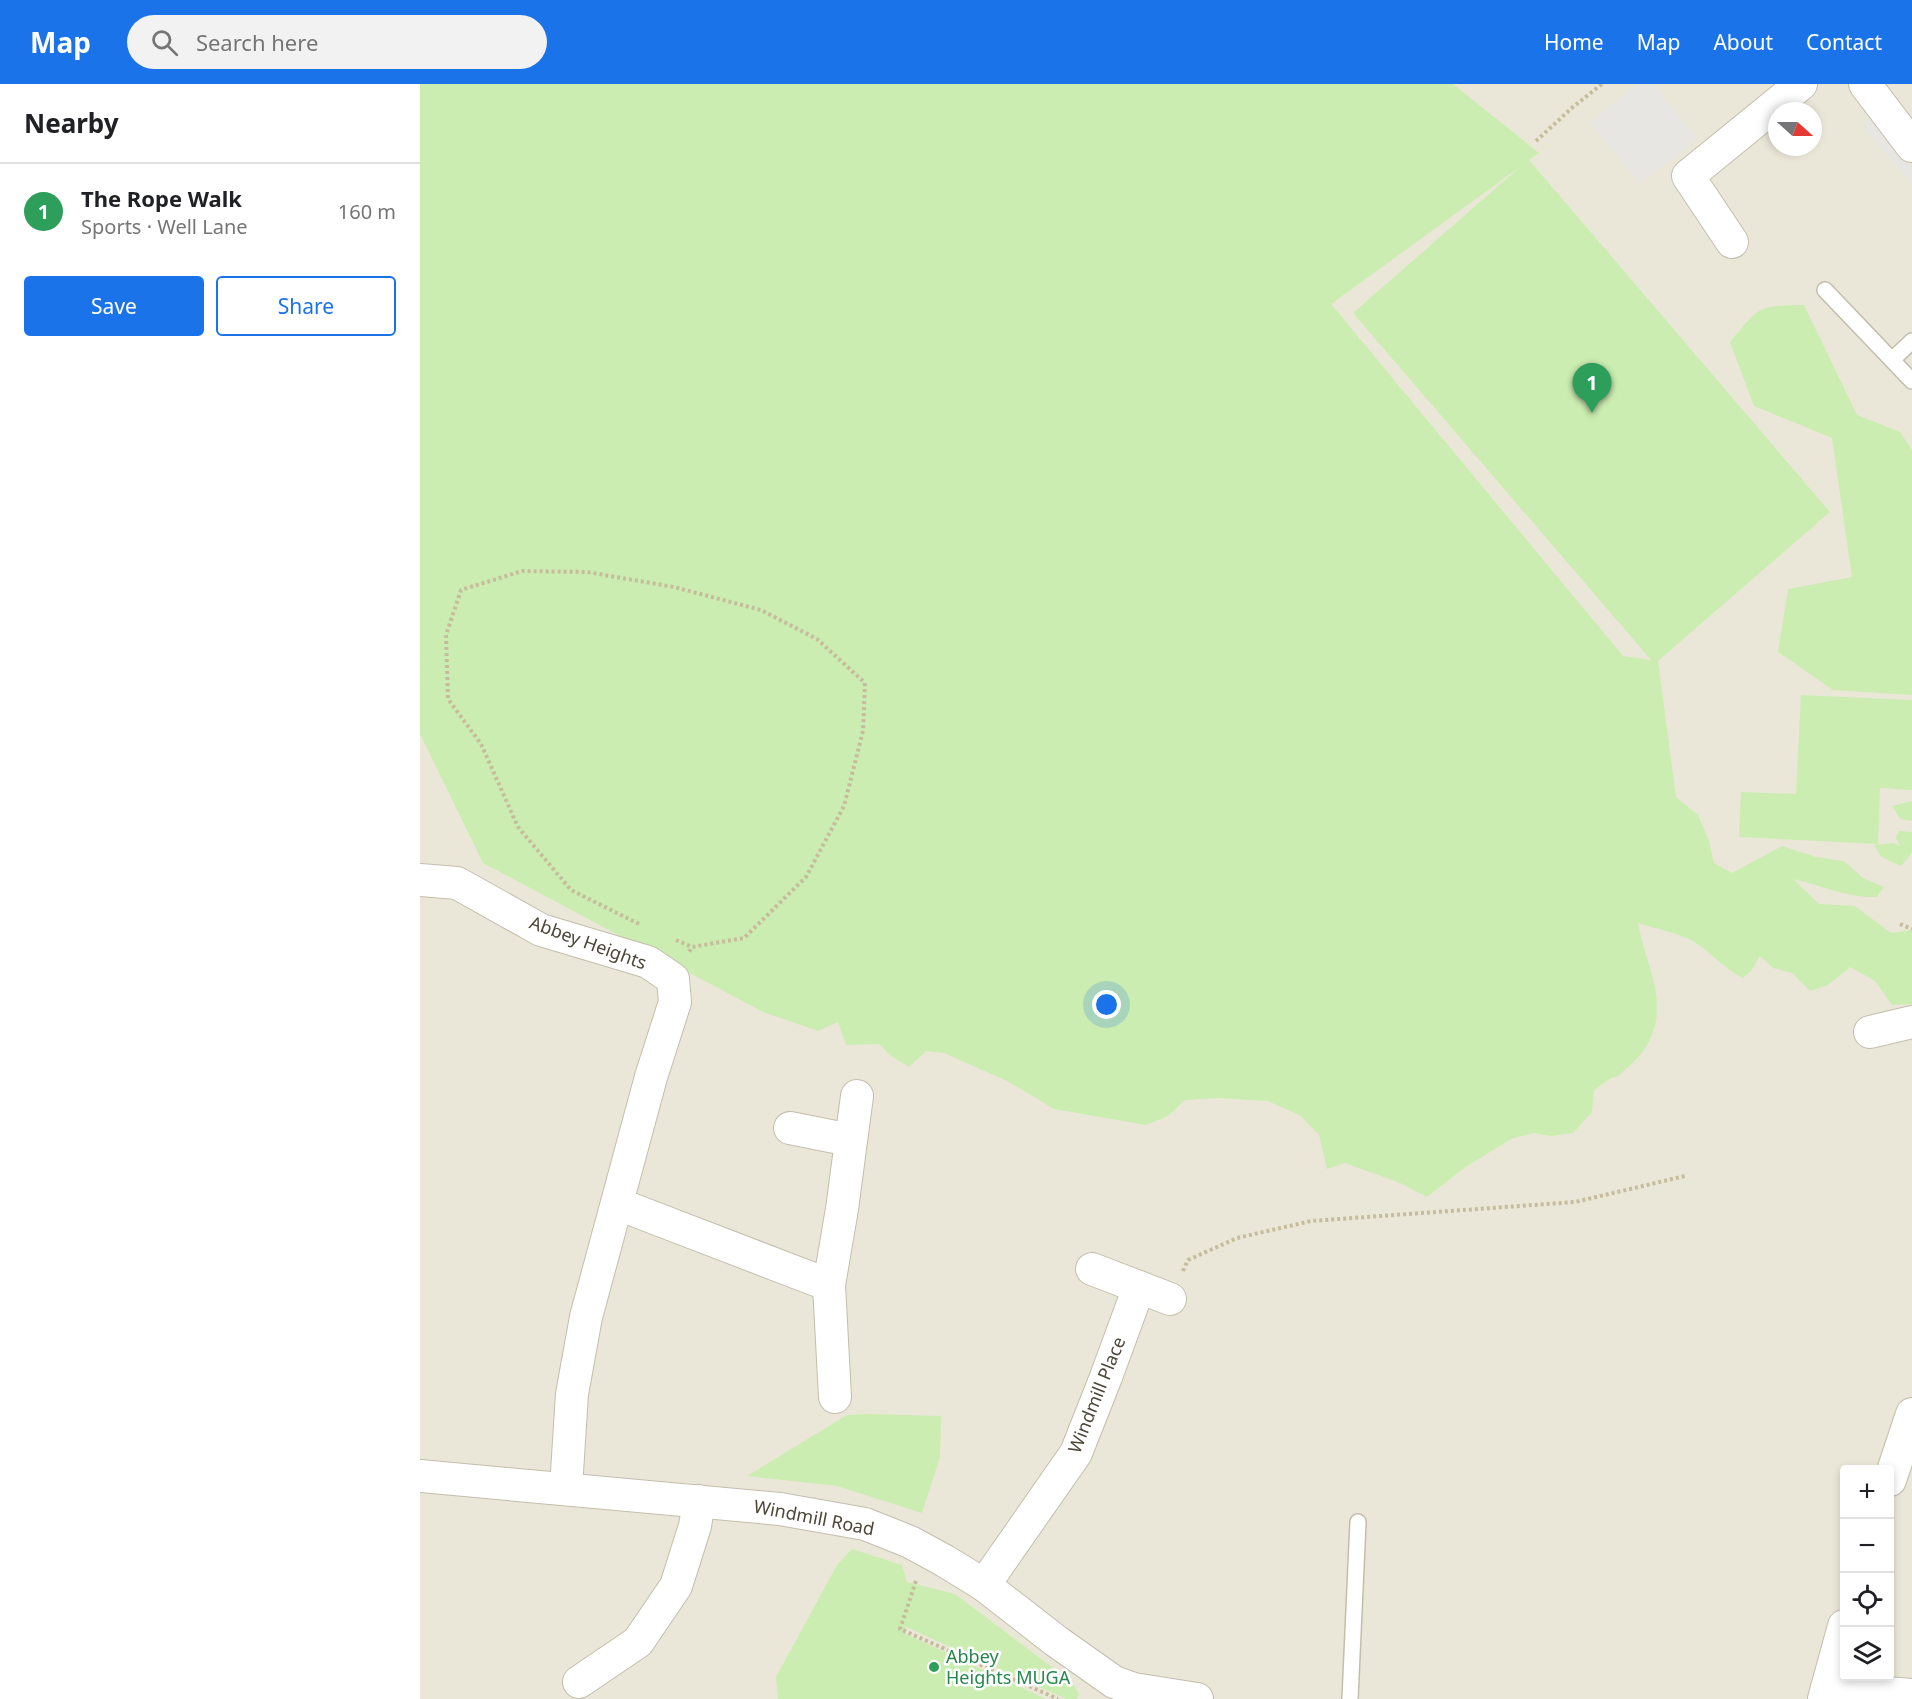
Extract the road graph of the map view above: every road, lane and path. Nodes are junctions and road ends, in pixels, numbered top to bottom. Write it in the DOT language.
graph roads {
  1 [pos="1602,84"];
  2 [pos="1801,84"];
  3 [pos="1865,84"];
  4 [pos="1536,141"];
  5 [pos="1912,146"];
  6 [pos="1732,242"];
  7 [pos="1825,290"];
  8 [pos="1912,341"];
  9 [pos="1892,360"];
  10 [pos="1912,381"];
  11 [pos="420,880"];
  12 [pos="1900,924"];
  13 [pos="649,928"];
  14 [pos="1912,929"];
  15 [pos="670,938"];
  16 [pos="1912,1022"];
  17 [pos="1870,1032"];
  18 [pos="857,1096"];
  19 [pos="790,1128"];
  20 [pos="850,1140"];
  21 [pos="1685,1176"];
  22 [pos="618,1204"];
  23 [pos="1092,1269"];
  24 [pos="829,1285"];
  25 [pos="1139,1287"];
  26 [pos="1170,1299"];
  27 [pos="836,1397"];
  28 [pos="1912,1414"];
  29 [pos="1894,1468"];
  30 [pos="420,1476"];
  31 [pos="566,1488"];
  32 [pos="699,1501"];
  33 [pos="1358,1522"];
  34 [pos="918,1577"];
  35 [pos="984,1585"];
  36 [pos="1845,1627"];
  37 [pos="579,1682"];
  38 [pos="1826,1694"];
  39 [pos="1912,1695"];
  40 [pos="1058,1699"];
  41 [pos="1197,1699"];
  42 [pos="1350,1699"];
  1 -- 4 [label="path"];
  2 -- 6 [label="street"];
  3 -- 5 [label="street"];
  7 -- 9 [label="lane"];
  8 -- 9 [label="lane"];
  9 -- 10 [label="lane"];
  11 -- 22 [label="street, Abbey Heights"];
  12 -- 14 [label="path"];
  13 -- 15 [label="path"];
  16 -- 17 [label="street"];
  18 -- 20 [label="street"];
  19 -- 20 [label="street"];
  20 -- 24 [label="street"];
  21 -- 26 [label="path"];
  22 -- 24 [label="street"];
  22 -- 31 [label="street, Abbey Heights"];
  23 -- 25 [label="street"];
  24 -- 27 [label="street"];
  25 -- 26 [label="street"];
  25 -- 35 [label="street, Windmill Place"];
  28 -- 29 [label="street"];
  30 -- 31 [label="street, Windmill Road"];
  31 -- 32 [label="street, Windmill Road"];
  32 -- 35 [label="street, Windmill Road"];
  32 -- 37 [label="street"];
  33 -- 42 [label="lane"];
  34 -- 40 [label="path"];
  35 -- 41 [label="street, Windmill Road"];
  36 -- 38 [label="street"];
  38 -- 39 [label="street"];
}
